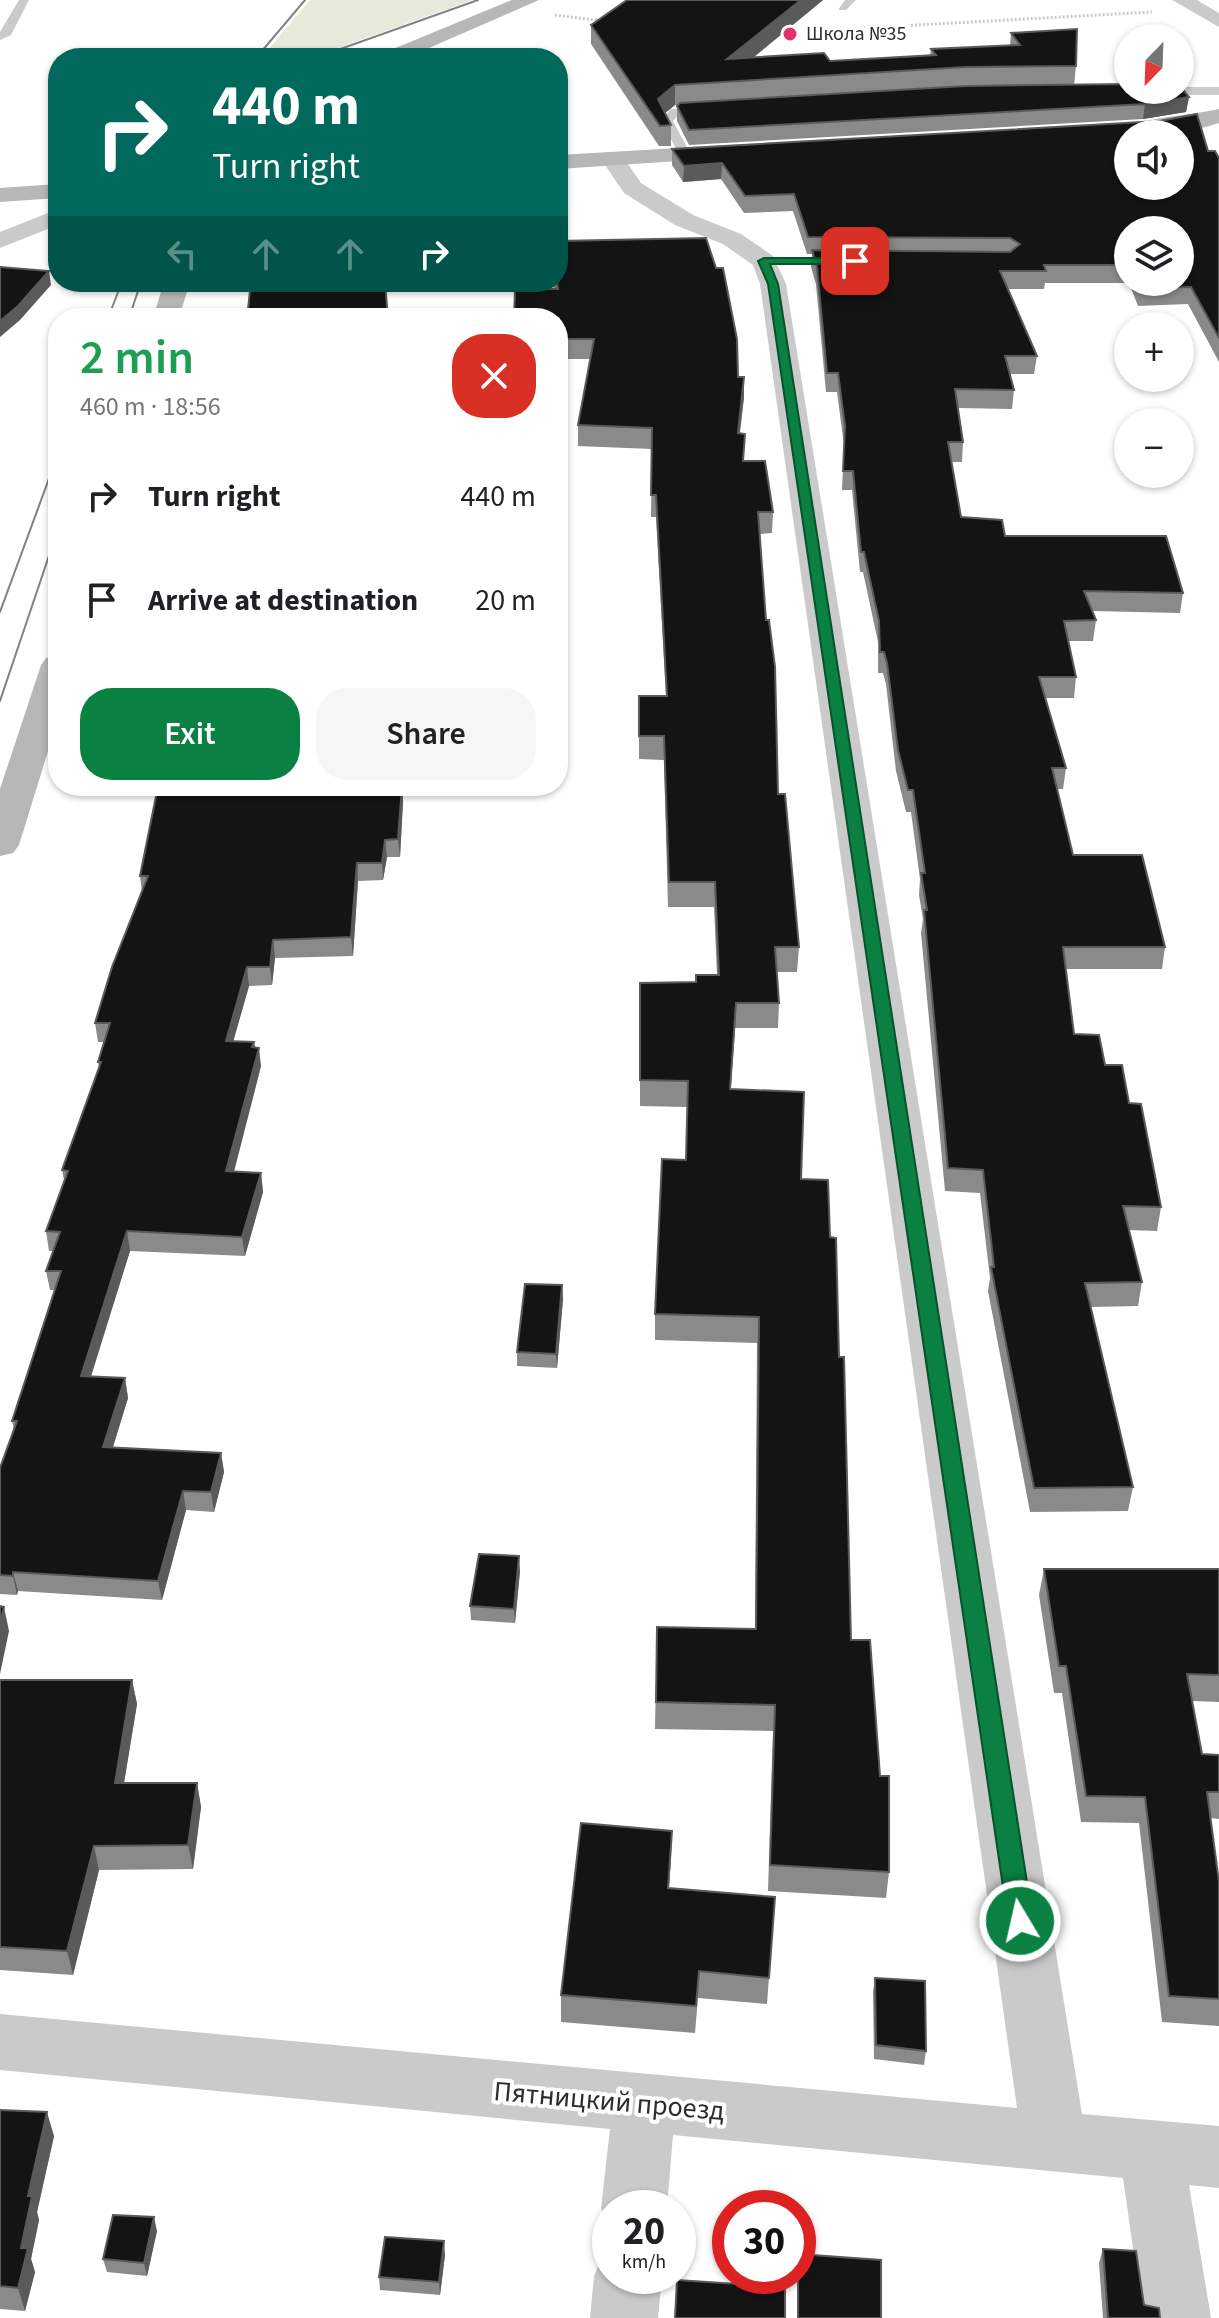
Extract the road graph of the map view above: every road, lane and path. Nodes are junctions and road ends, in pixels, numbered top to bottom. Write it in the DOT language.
graph roads {
  1 [pos="22,0"];
  2 [pos="529,0"];
  3 [pos="1182,0"];
  4 [pos="9,4"];
  5 [pos="551,14"];
  6 [pos="1210,16"];
  7 [pos="605,21"];
  8 [pos="863,29"];
  9 [pos="0,37"];
  10 [pos="412,48"];
  11 [pos="1194,91"];
  12 [pos="1219,91"];
  13 [pos="722,108"];
  14 [pos="1217,119"];
  15 [pos="1112,131"];
  16 [pos="748,151"];
  17 [pos="685,155"];
  18 [pos="613,159"];
  19 [pos="568,161"];
  20 [pos="48,192"];
  21 [pos="0,195"];
  22 [pos="48,220"];
  23 [pos="0,241"];
  24 [pos="764,261"];
  25 [pos="855,261"];
  26 [pos="48,696"];
  27 [pos="0,845"];
  28 [pos="0,2042"];
  29 [pos="644,2104"];
  30 [pos="1054,2141"];
  31 [pos="1151,2150"];
  32 [pos="1219,2157"];
  33 [pos="636,2190"];
  34 [pos="626,2294"];
  35 [pos="624,2318"];
  36 [pos="1177,2318"];
  1 -- 4 [label="lane"];
  1 -- 9 [label="lane"];
  2 -- 10 [label="street"];
  3 -- 6 [label="street"];
  5 -- 7 [label="path"];
  6 -- 8 [label="path"];
  11 -- 12 [label="lane"];
  13 -- 17 [label="lane"];
  14 -- 15 [label="street"];
  16 -- 17 [label="street"];
  17 -- 18 [label="street"];
  18 -- 19 [label="street"];
  18 -- 24 [label="street"];
  20 -- 21 [label="street"];
  22 -- 23 [label="street"];
  24 -- 25 [label="lane"];
  24 -- 30 [label="street"];
  26 -- 27 [label="street"];
  28 -- 29 [label="street, Пятницкий проезд"];
  29 -- 30 [label="street, Пятницкий проезд"];
  29 -- 33 [label="street"];
  30 -- 31 [label="street, Пятницкий проезд"];
  31 -- 32 [label="street, Пятницкий проезд"];
  31 -- 36 [label="street"];
  34 -- 35 [label="street"];
}
